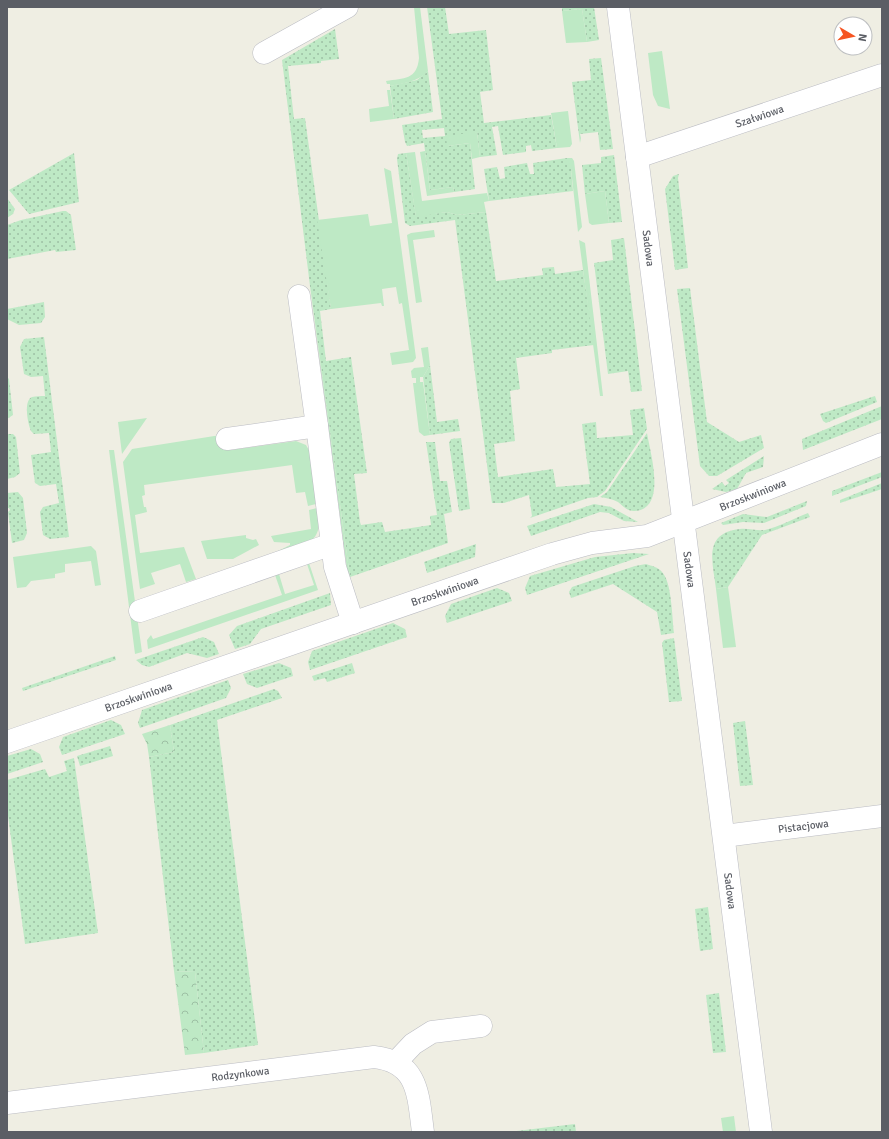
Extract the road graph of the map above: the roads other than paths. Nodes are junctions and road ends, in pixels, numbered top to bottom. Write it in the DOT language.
graph roads {
  1 [pos="347,7"];
  2 [pos="618,7"];
  3 [pos="264,53"];
  4 [pos="882,75"];
  5 [pos="637,157"];
  6 [pos="299,296"];
  7 [pos="318,426"];
  8 [pos="227,439"];
  9 [pos="882,444"];
  10 [pos="684,522"];
  11 [pos="332,544"];
  12 [pos="140,611"];
  13 [pos="353,622"];
  14 [pos="7,742"];
  15 [pos="882,816"];
  16 [pos="724,836"];
  17 [pos="481,1026"];
  18 [pos="396,1062"];
  19 [pos="7,1103"];
  20 [pos="423,1132"];
  21 [pos="760,1132"];
  1 -- 3 [label="street"];
  2 -- 5 [label="street, Sadowa"];
  4 -- 5 [label="street, Szałwiowa"];
  5 -- 10 [label="street, Sadowa"];
  6 -- 7 [label="street"];
  7 -- 8 [label="street"];
  7 -- 11 [label="street"];
  9 -- 10 [label="street, Brzoskwiniowa"];
  10 -- 13 [label="street, Brzoskwiniowa"];
  10 -- 16 [label="street, Sadowa"];
  11 -- 12 [label="street"];
  11 -- 13 [label="street"];
  13 -- 14 [label="street, Brzoskwiniowa"];
  15 -- 16 [label="street, Pistacjowa"];
  16 -- 21 [label="street, Sadowa"];
  17 -- 18 [label="street"];
  18 -- 19 [label="street, Rodzynkowa"];
  18 -- 20 [label="street"];
}
